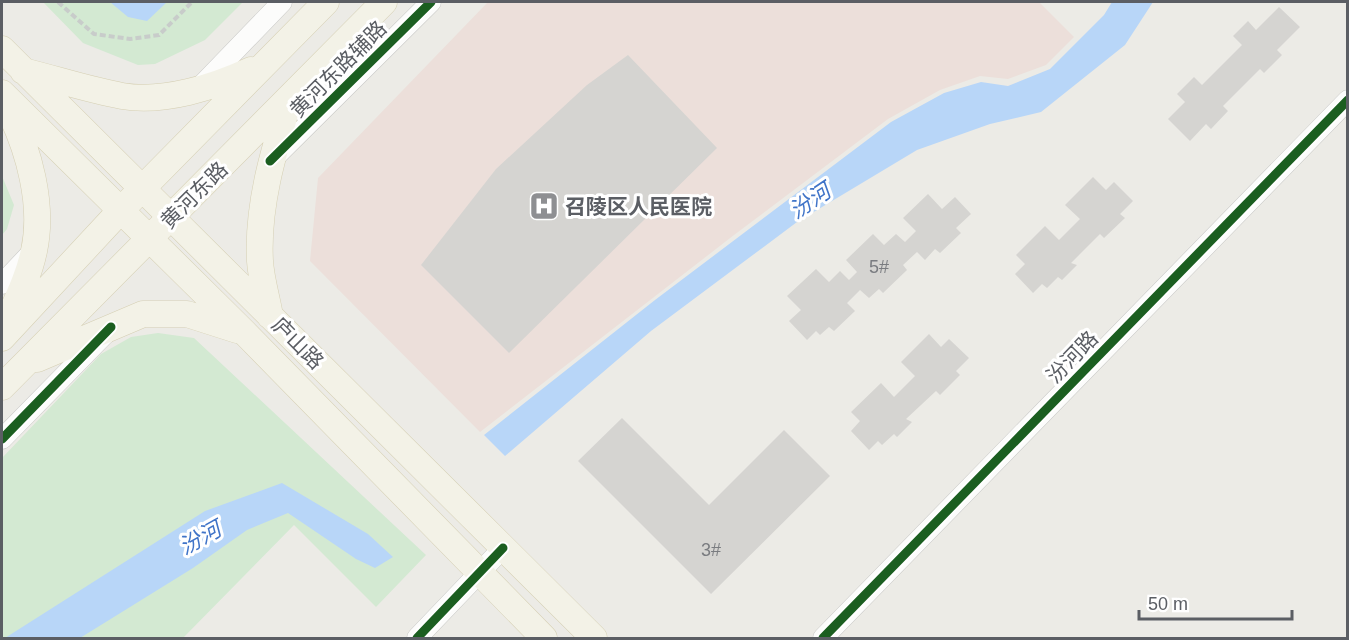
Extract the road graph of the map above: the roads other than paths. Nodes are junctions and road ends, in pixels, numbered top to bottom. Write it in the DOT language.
graph roads {
  1 [pos="282,2"];
  2 [pos="326,2"];
  3 [pos="384,2"];
  4 [pos="431,2"];
  5 [pos="2,49"];
  6 [pos="265,63"];
  7 [pos="23,71"];
  8 [pos="199,88"];
  9 [pos="2,94"];
  10 [pos="290,98"];
  11 [pos="1347,100"];
  12 [pos="270,161"];
  13 [pos="141,189"];
  14 [pos="120,211"];
  15 [pos="171,218"];
  16 [pos="149,240"];
  17 [pos="34,250"];
  18 [pos="2,284"];
  19 [pos="270,316"];
  20 [pos="111,327"];
  21 [pos="244,332"];
  22 [pos="2,337"];
  23 [pos="25,364"];
  24 [pos="2,387"];
  25 [pos="2,439"];
  26 [pos="503,548"];
  27 [pos="478,574"];
  28 [pos="417,639"];
  29 [pos="544,639"];
  30 [pos="594,639"];
  31 [pos="823,639"];
  1 -- 8 [label="street"];
  2 -- 6 [label="main road, 黄河东路"];
  3 -- 10 [label="main road, 黄河东路"];
  4 -- 12 [label="street, 黄河东路辅路"];
  5 -- 7 [label="main road, 庐山路"];
  6 -- 8 [label="main road"];
  6 -- 13 [label="main road, 黄河东路"];
  7 -- 8 [label="main road"];
  7 -- 13 [label="main road, 庐山路"];
  9 -- 14 [label="main road, 庐山路"];
  9 -- 17 [label="main road"];
  10 -- 12 [label="main road"];
  10 -- 15 [label="main road, 黄河东路"];
  11 -- 31 [label="street, 汾河路"];
  12 -- 19 [label="main road"];
  13 -- 14 [label="main road, 黄河东路"];
  13 -- 15 [label="main road, 庐山路"];
  14 -- 16 [label="main road, 庐山路"];
  14 -- 22 [label="main road, 黄河东路"];
  15 -- 16 [label="main road, 黄河东路"];
  15 -- 19 [label="main road, 庐山路"];
  16 -- 21 [label="main road, 庐山路"];
  16 -- 23 [label="main road, 黄河东路"];
  17 -- 18 [label="street"];
  17 -- 22 [label="main road"];
  19 -- 26 [label="main road, 庐山路"];
  20 -- 21 [label="main road"];
  20 -- 23 [label="main road"];
  20 -- 25 [label="street"];
  21 -- 27 [label="main road, 庐山路"];
  23 -- 24 [label="main road, 黄河东路"];
  26 -- 27 [label="street"];
  26 -- 30 [label="main road, 庐山路"];
  27 -- 28 [label="street"];
  27 -- 29 [label="main road, 庐山路"];
}
